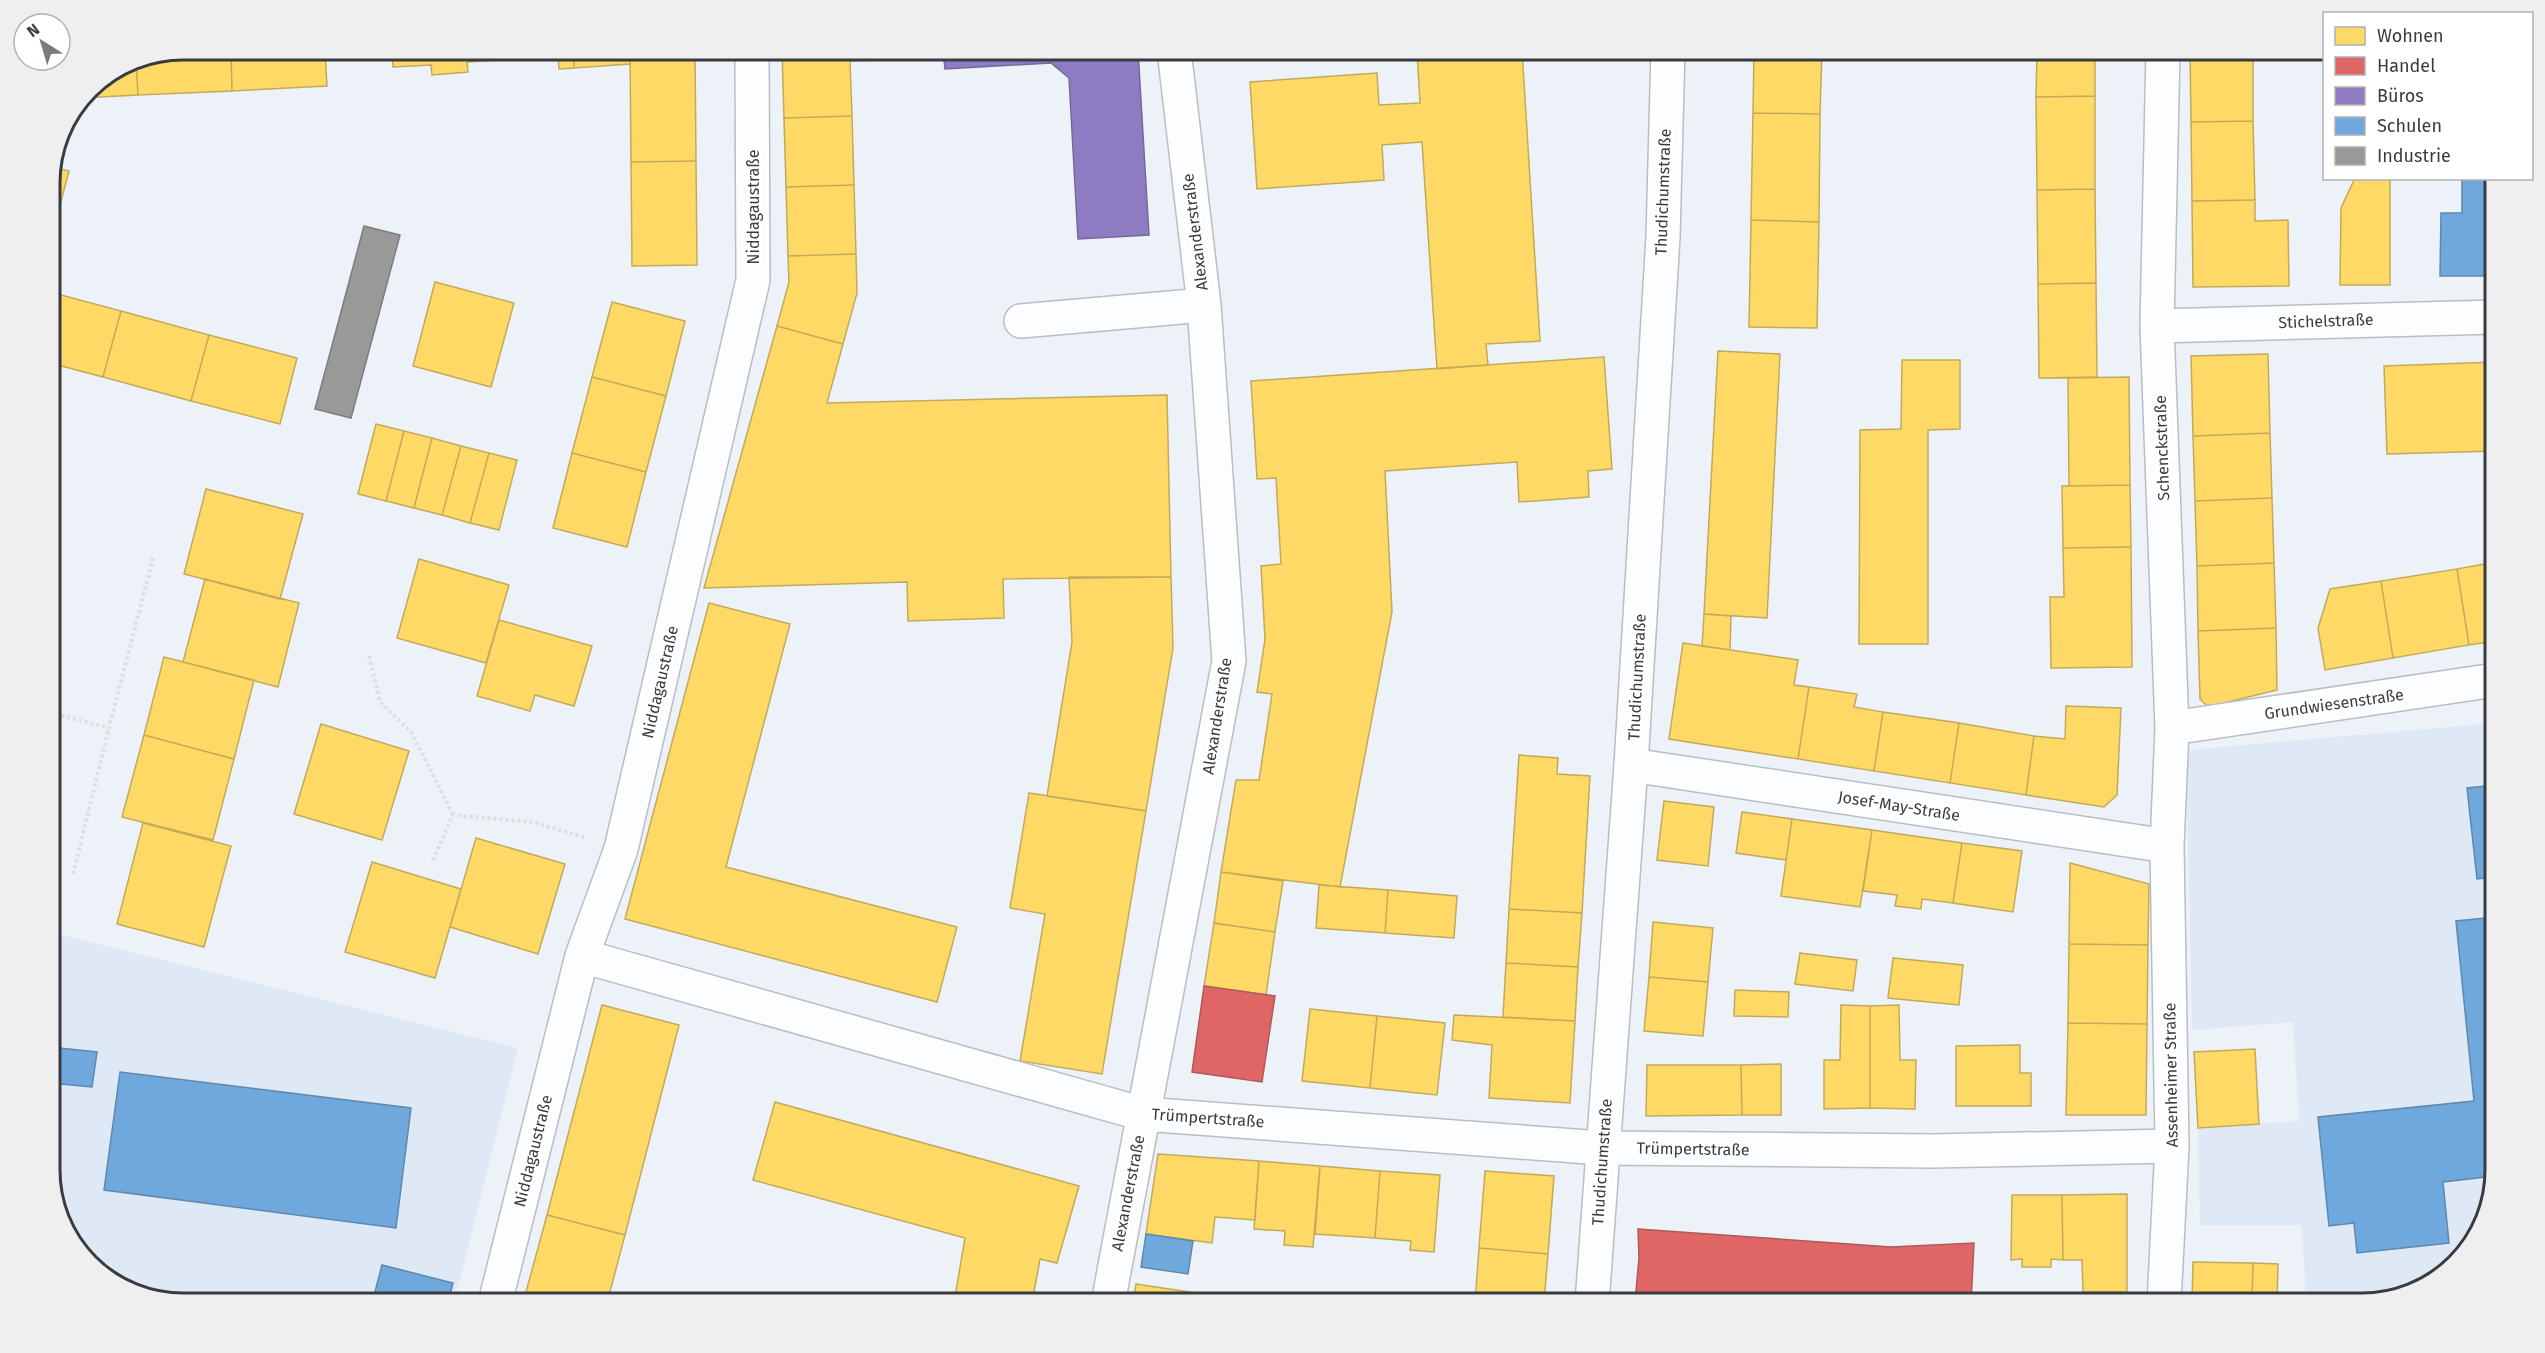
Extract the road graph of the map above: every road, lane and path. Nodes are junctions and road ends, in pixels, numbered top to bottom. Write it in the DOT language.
graph roads {
  1 [pos="753,60"];
  2 [pos="1175,60"];
  3 [pos="1668,60"];
  4 [pos="2163,60"];
  5 [pos="1204,305"];
  6 [pos="2485,317"];
  7 [pos="1021,321"];
  8 [pos="2157,326"];
  9 [pos="153,558"];
  10 [pos="369,656"];
  11 [pos="2485,681"];
  12 [pos="60,715"];
  13 [pos="109,728"];
  14 [pos="2172,728"];
  15 [pos="1631,765"];
  16 [pos="453,815"];
  17 [pos="2167,846"];
  18 [pos="621,849"];
  19 [pos="432,860"];
  20 [pos="73,874"];
  21 [pos="582,956"];
  22 [pos="1143,1114"];
  23 [pos="2172,1146"];
  24 [pos="1602,1148"];
  25 [pos="498,1293"];
  26 [pos="1110,1293"];
  27 [pos="1593,1293"];
  28 [pos="2165,1293"];
  1 -- 18 [label="street, Niddagaustraße"];
  2 -- 5 [label="street, Alexanderstraße"];
  3 -- 15 [label="street, Thudichumstraße"];
  4 -- 8 [label="street, Schenckstraße"];
  5 -- 7 [label="street"];
  5 -- 22 [label="street, Alexanderstraße"];
  6 -- 8 [label="street, Stichelstraße"];
  8 -- 14 [label="street, Schenckstraße"];
  9 -- 13 [label="path"];
  10 -- 16 [label="path"];
  11 -- 14 [label="street, Grundwiesenstraße"];
  12 -- 13 [label="path"];
  13 -- 20 [label="path"];
  14 -- 17 [label="street, Schenckstraße"];
  15 -- 17 [label="street, Josef-May-Straße"];
  15 -- 24 [label="street, Thudichumstraße"];
  16 -- 18 [label="path"];
  16 -- 19 [label="path"];
  17 -- 23 [label="street, Assenheimer Straße"];
  18 -- 21 [label="street, Niddagaustraße"];
  21 -- 22 [label="street, Trümpertstraße"];
  21 -- 25 [label="street, Niddagaustraße"];
  22 -- 24 [label="street, Trümpertstraße"];
  22 -- 26 [label="street, Alexanderstraße"];
  23 -- 24 [label="street, Trümpertstraße"];
  23 -- 28 [label="street, Assenheimer Straße"];
  24 -- 27 [label="street, Thudichumstraße"];
}
